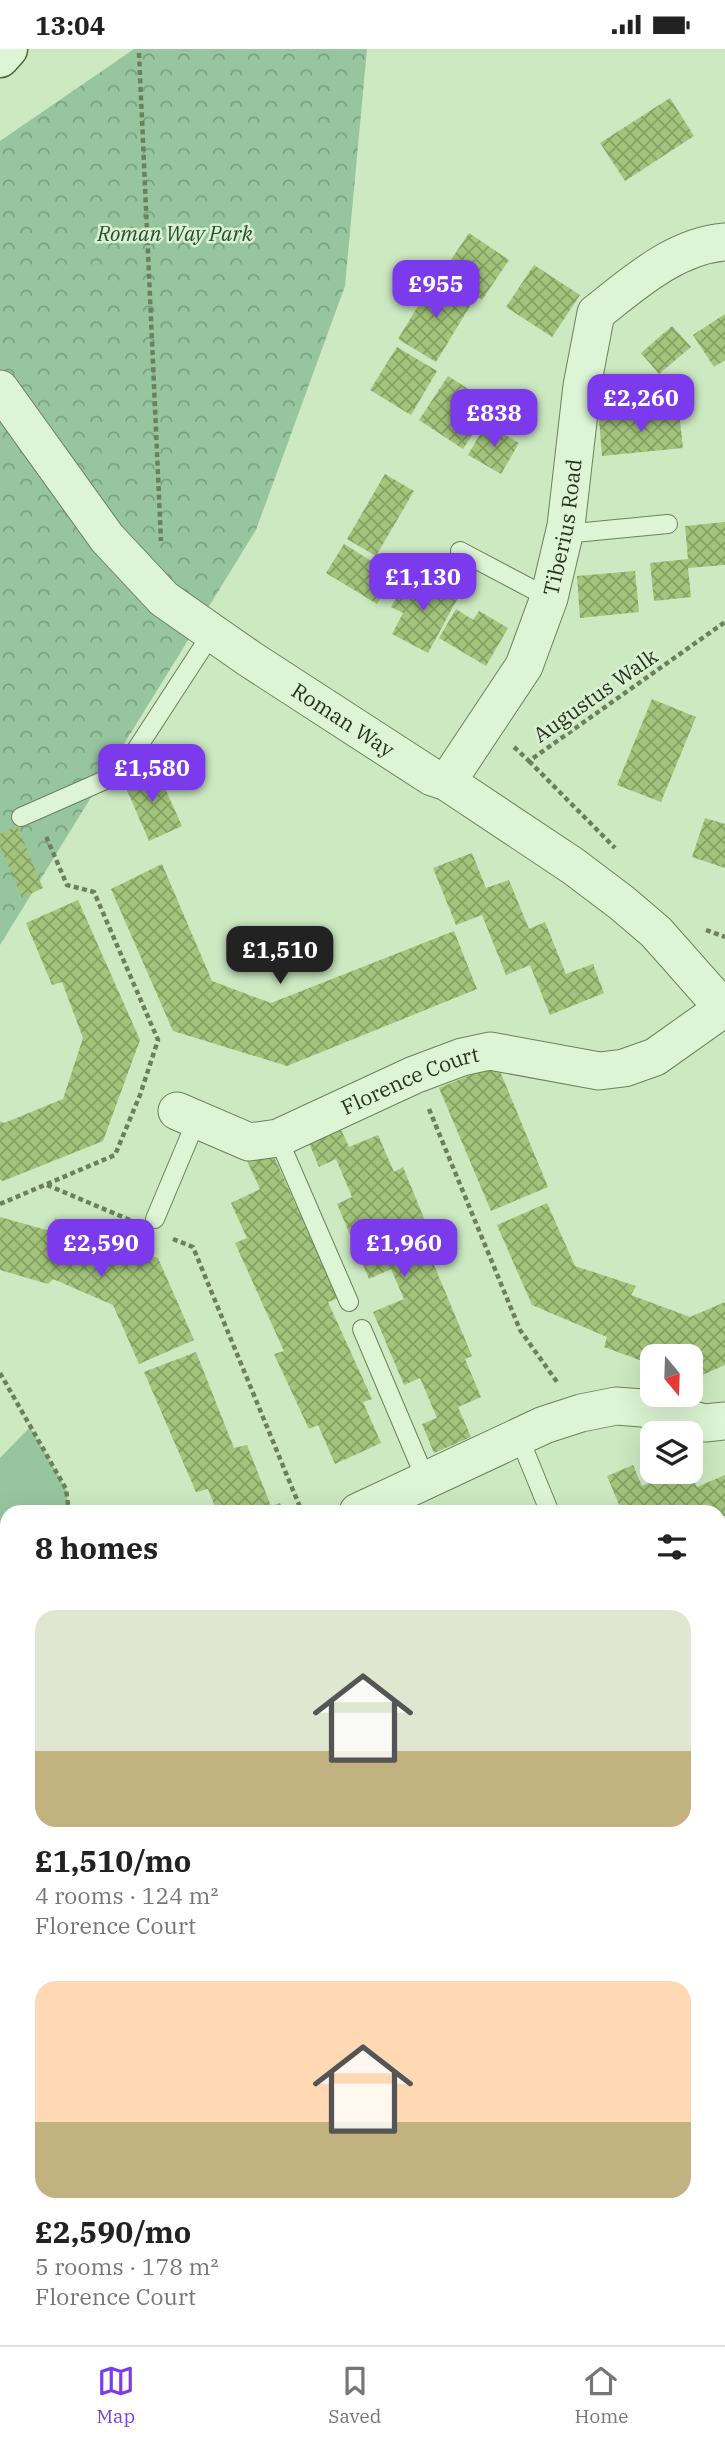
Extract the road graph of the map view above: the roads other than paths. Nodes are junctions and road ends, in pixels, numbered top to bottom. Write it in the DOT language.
graph roads {
  1 [pos="8,49"];
  2 [pos="0,58"];
  3 [pos="725,242"];
  4 [pos="0,389"];
  5 [pos="668,524"];
  6 [pos="564,534"];
  7 [pos="460,551"];
  8 [pos="549,598"];
  9 [pos="212,633"];
  10 [pos="447,782"];
  11 [pos="28,814"];
  12 [pos="724,1009"];
  13 [pos="187,1115"];
  14 [pos="278,1138"];
  15 [pos="155,1219"];
  16 [pos="349,1302"];
  17 [pos="362,1329"];
  18 [pos="725,1421"];
  19 [pos="519,1437"];
  20 [pos="426,1480"];
  21 [pos="373,1505"];
  22 [pos="547,1505"];
  1 -- 2 [label="street"];
  3 -- 6 [label="street, Tiberius Road"];
  4 -- 9 [label="street, Roman Way"];
  5 -- 6 [label="lane"];
  6 -- 8 [label="street, Tiberius Road"];
  7 -- 8 [label="lane"];
  8 -- 10 [label="street, Tiberius Road"];
  9 -- 10 [label="street, Roman Way"];
  9 -- 11 [label="lane"];
  10 -- 12 [label="street, Roman Way"];
  12 -- 14 [label="street, Florence Court"];
  13 -- 14 [label="street, Florence Court"];
  13 -- 15 [label="lane"];
  14 -- 16 [label="lane"];
  17 -- 20 [label="lane"];
  18 -- 19 [label="street"];
  19 -- 20 [label="street"];
  19 -- 22 [label="lane"];
  20 -- 21 [label="street"];
}
